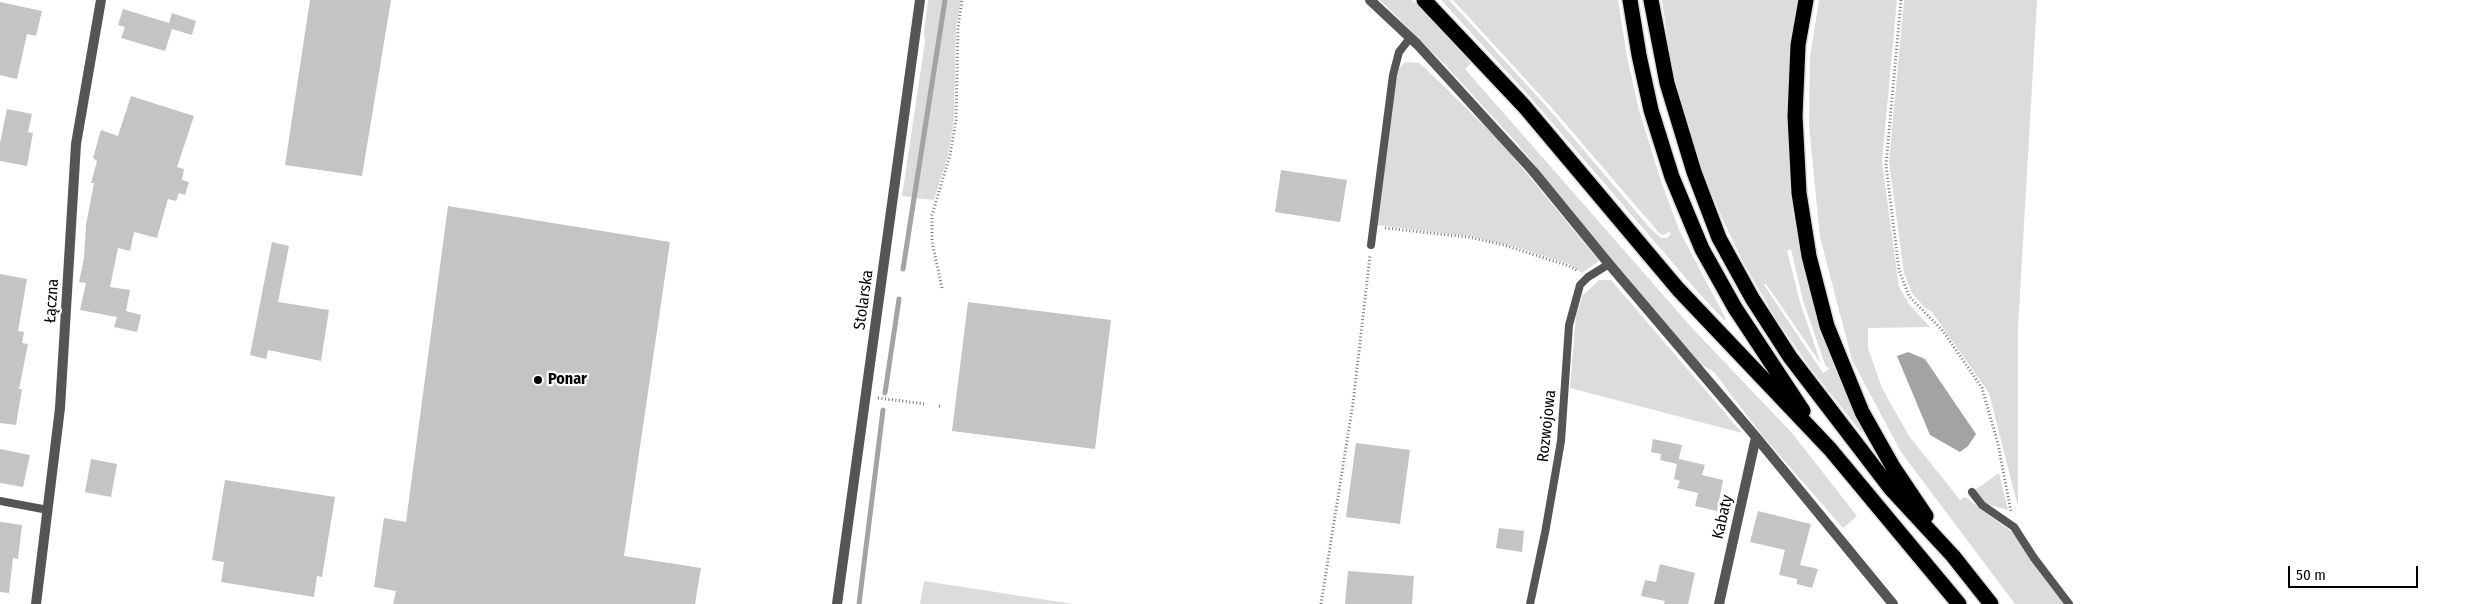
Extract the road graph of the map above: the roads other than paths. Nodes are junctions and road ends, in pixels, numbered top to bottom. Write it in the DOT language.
graph roads {
  1 [pos="101,0"];
  2 [pos="920,0"];
  3 [pos="1370,0"];
  4 [pos="1424,0"];
  5 [pos="1630,0"];
  6 [pos="1651,0"];
  7 [pos="1806,0"];
  8 [pos="1410,38"];
  9 [pos="1371,245"];
  10 [pos="1609,264"];
  11 [pos="1756,437"];
  12 [pos="1830,449"];
  13 [pos="1972,492"];
  14 [pos="0,501"];
  15 [pos="48,510"];
  16 [pos="1953,556"];
  17 [pos="36,604"];
  18 [pos="837,604"];
  19 [pos="1530,604"];
  20 [pos="1719,604"];
  21 [pos="1893,604"];
  22 [pos="1959,604"];
  23 [pos="1991,604"];
  24 [pos="2070,604"];
  1 -- 15 [label="street, Łączna"];
  2 -- 18 [label="street, Stolarska"];
  3 -- 8 [label="street"];
  4 -- 12 [label="highway"];
  5 -- 12 [label="highway"];
  6 -- 16 [label="highway"];
  7 -- 16 [label="highway"];
  8 -- 9 [label="lane"];
  8 -- 10 [label="street"];
  10 -- 11 [label="street"];
  10 -- 19 [label="lane, Rozwojowa"];
  11 -- 20 [label="street, Kabaty"];
  11 -- 21 [label="street"];
  12 -- 22 [label="highway"];
  13 -- 24 [label="lane"];
  14 -- 15 [label="lane"];
  15 -- 17 [label="street, Łączna"];
  16 -- 23 [label="highway"];
}
